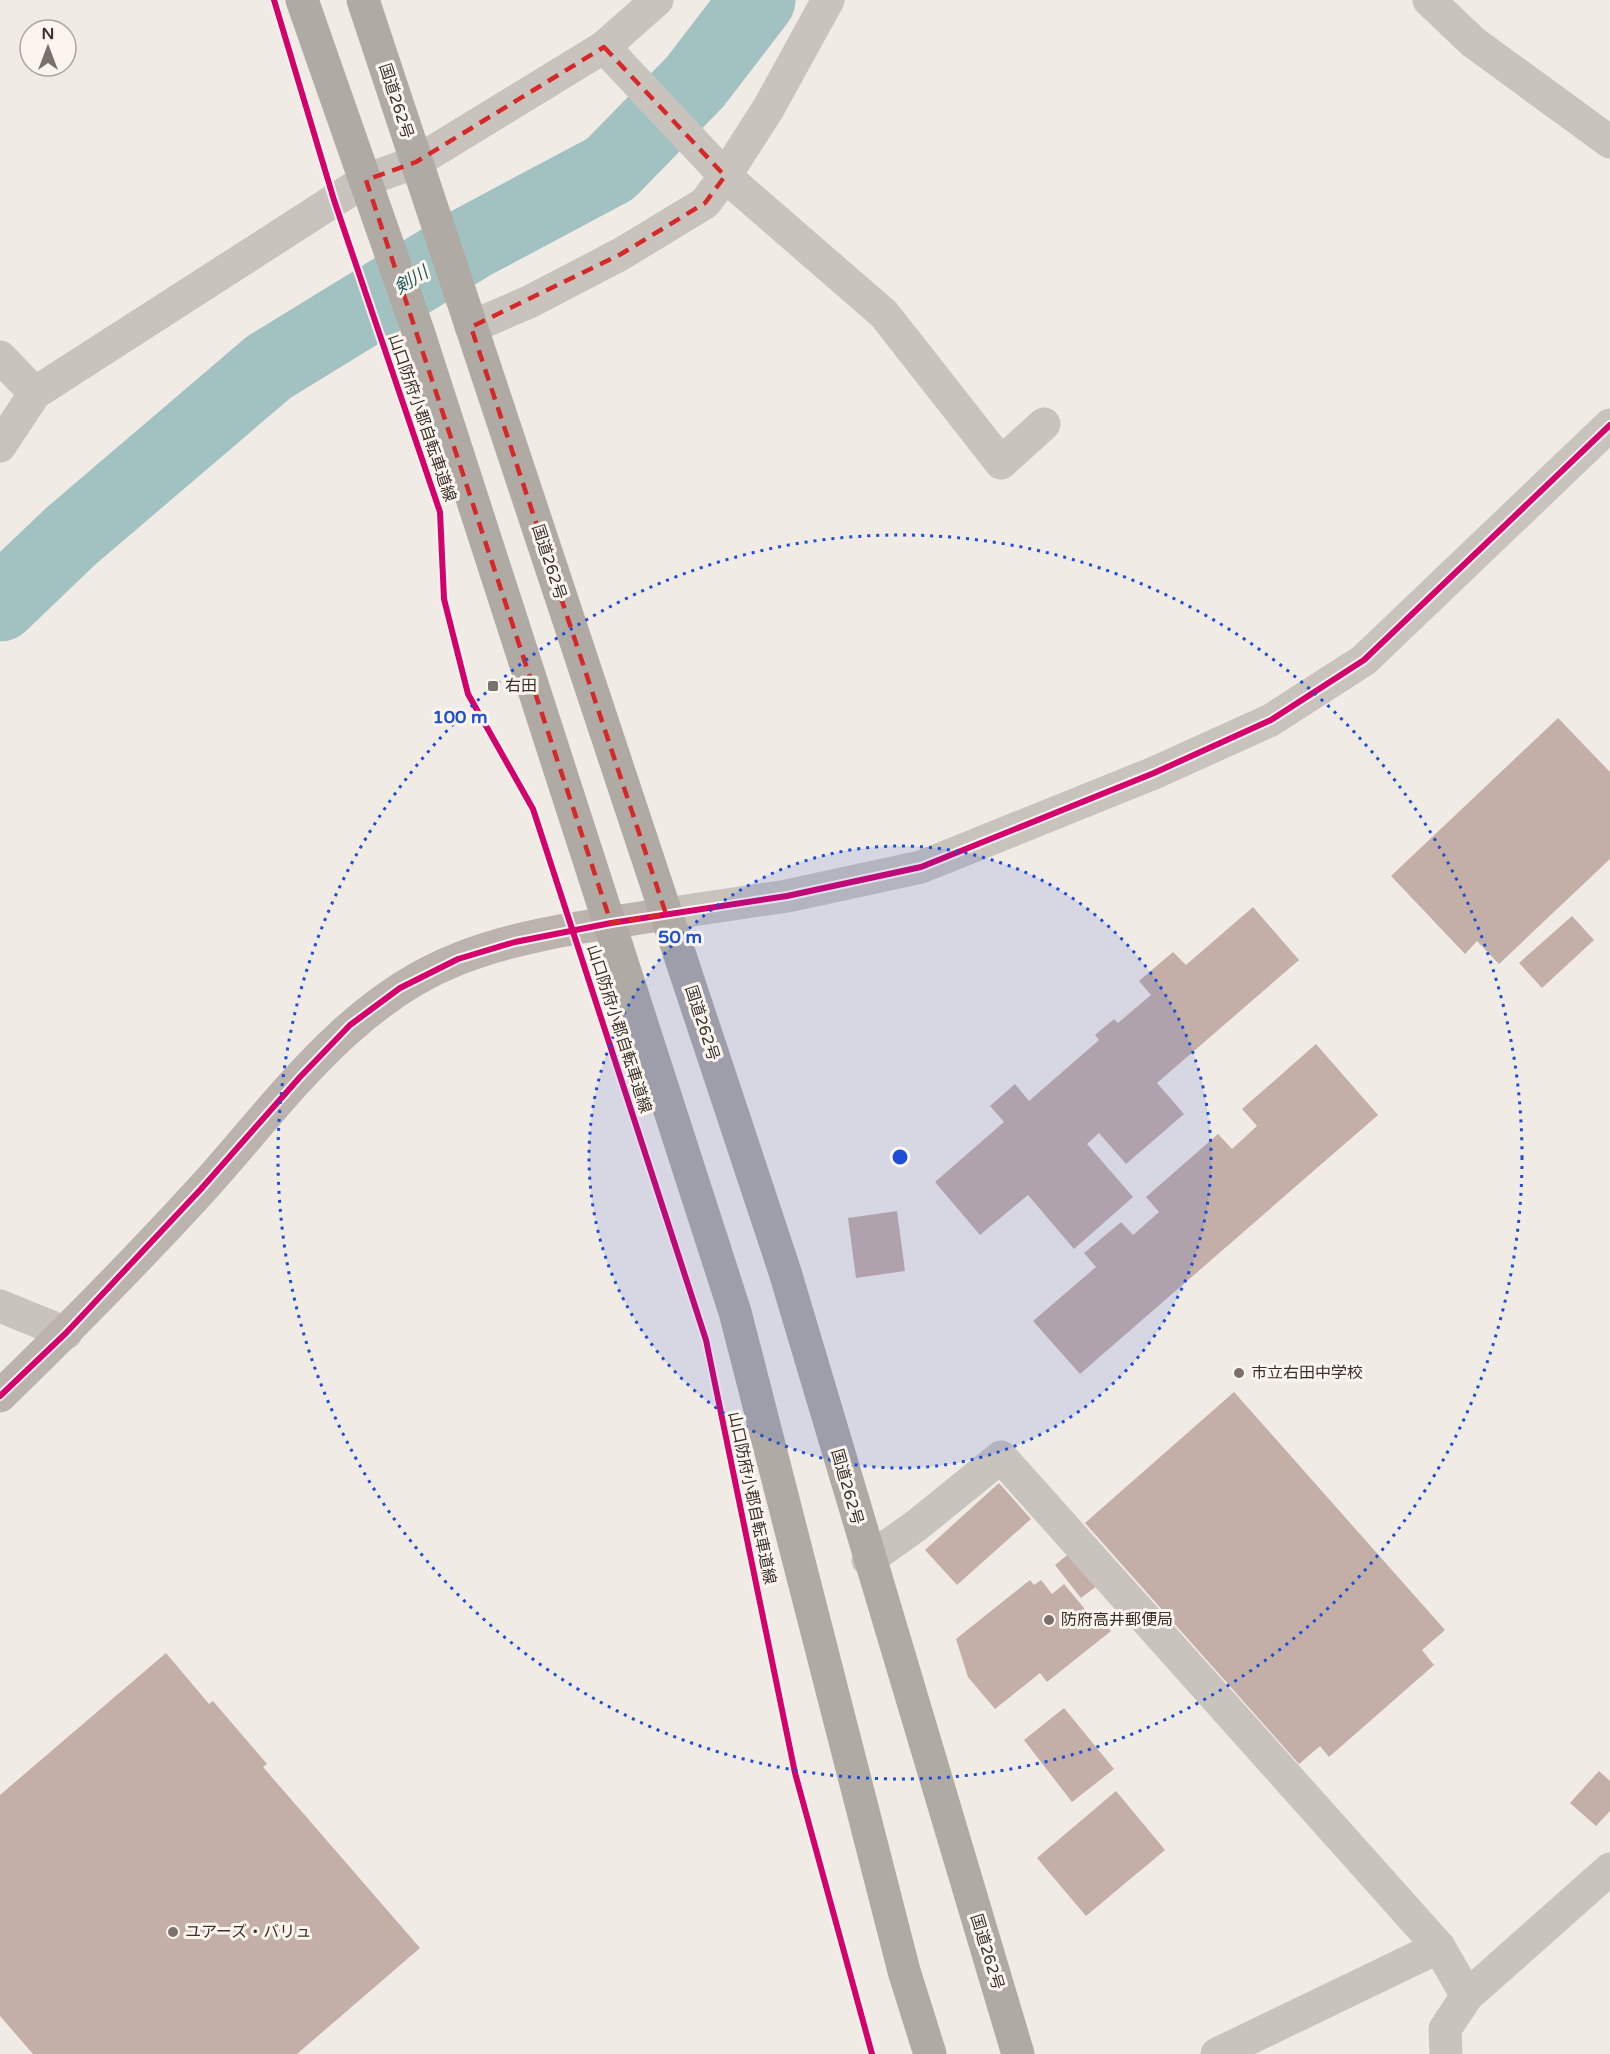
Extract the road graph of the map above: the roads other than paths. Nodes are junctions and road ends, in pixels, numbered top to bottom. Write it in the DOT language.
graph roads {
  1 [pos="302,0"];
  2 [pos="363,0"];
  3 [pos="657,0"];
  4 [pos="828,0"];
  5 [pos="1429,0"];
  6 [pos="604,47"];
  7 [pos="1610,142"];
  8 [pos="420,172"];
  9 [pos="725,176"];
  10 [pos="369,193"];
  11 [pos="469,319"];
  12 [pos="0,357"];
  13 [pos="35,393"];
  14 [pos="1044,424"];
  15 [pos="1610,425"];
  16 [pos="0,446"];
  17 [pos="666,914"];
  18 [pos="611,923"];
  19 [pos="0,1306"];
  20 [pos="66,1333"];
  21 [pos="0,1396"];
  22 [pos="868,1560"];
  23 [pos="1610,1869"];
  24 [pos="1439,1947"];
  25 [pos="1467,1996"];
  26 [pos="930,2054"];
  27 [pos="1018,2054"];
  28 [pos="1217,2054"];
  29 [pos="1446,2054"];
  1 -- 10 [label="highway"];
  2 -- 8 [label="highway, 国道262号"];
  3 -- 6 [label="street"];
  4 -- 9 [label="street"];
  5 -- 7 [label="street"];
  6 -- 8 [label="street"];
  6 -- 9 [label="street"];
  8 -- 10 [label="street"];
  8 -- 11 [label="highway, 国道262号"];
  9 -- 11 [label="street"];
  9 -- 14 [label="street"];
  10 -- 13 [label="street"];
  10 -- 18 [label="highway"];
  11 -- 17 [label="highway, 国道262号"];
  12 -- 13 [label="street"];
  13 -- 16 [label="street"];
  15 -- 17 [label="street"];
  17 -- 18 [label="street"];
  17 -- 22 [label="highway, 国道262号"];
  18 -- 20 [label="street"];
  18 -- 26 [label="highway"];
  19 -- 20 [label="street"];
  20 -- 21 [label="street"];
  22 -- 24 [label="street"];
  22 -- 27 [label="highway, 国道262号"];
  23 -- 25 [label="street"];
  24 -- 25 [label="street"];
  24 -- 28 [label="street"];
  25 -- 29 [label="street"];
}
